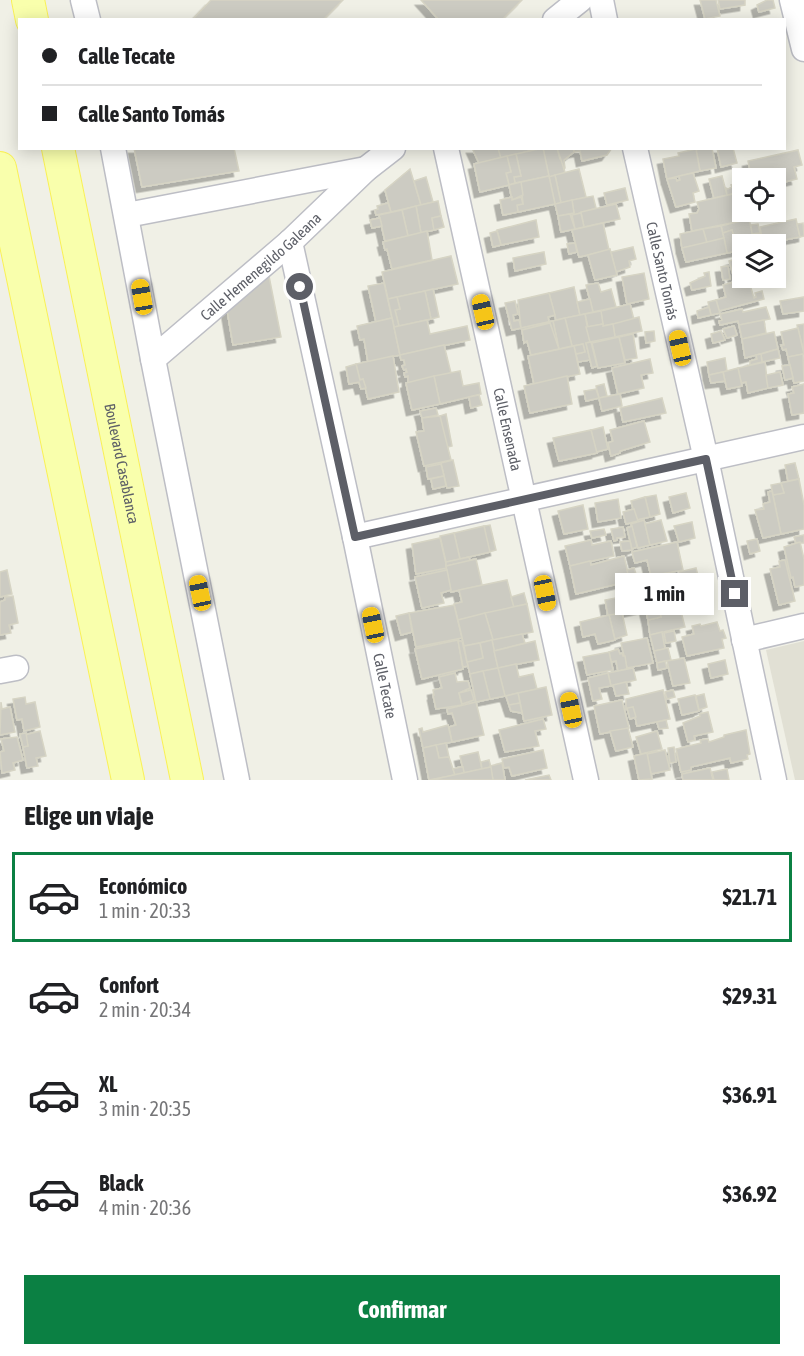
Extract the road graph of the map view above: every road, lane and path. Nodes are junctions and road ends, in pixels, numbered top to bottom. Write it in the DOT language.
graph roads {
  1 [pos="28,0"];
  2 [pos="83,0"];
  3 [pos="580,0"];
  4 [pos="601,0"];
  5 [pos="792,0"];
  6 [pos="32,18"];
  7 [pos="88,18"];
  8 [pos="558,18"];
  9 [pos="605,18"];
  10 [pos="804,49"];
  11 [pos="58,150"];
  12 [pos="113,150"];
  13 [pos="390,150"];
  14 [pos="446,150"];
  15 [pos="635,150"];
  16 [pos="0,168"];
  17 [pos="366,169"];
  18 [pos="127,215"];
  19 [pos="290,242"];
  20 [pos="153,359"];
  21 [pos="804,436"];
  22 [pos="706,459"];
  23 [pos="525,499"];
  24 [pos="355,537"];
  25 [pos="804,626"];
  26 [pos="744,640"];
  27 [pos="128,780"];
  28 [pos="187,780"];
  29 [pos="237,780"];
  30 [pos="405,780"];
  31 [pos="586,780"];
  32 [pos="774,780"];
  1 -- 6 [label="main road"];
  2 -- 7 [label="street"];
  3 -- 8 [label="street"];
  4 -- 9 [label="street"];
  5 -- 10 [label="street"];
  11 -- 28 [label="main road, Boulevard Casablanca"];
  12 -- 18 [label="street"];
  13 -- 17 [label="street, Calle Hemenegildo Galeana"];
  14 -- 23 [label="street, Calle Ensenada"];
  15 -- 22 [label="street, Calle Santo Tomás"];
  16 -- 27 [label="main road"];
  17 -- 18 [label="street, Calle Hemenegildo Galeana"];
  17 -- 19 [label="street, Calle Hemenegildo Galeana"];
  18 -- 20 [label="street"];
  19 -- 20 [label="street, Calle Hemenegildo Galeana"];
  19 -- 24 [label="street, Calle Tecate"];
  20 -- 29 [label="street"];
  21 -- 22 [label="street"];
  22 -- 23 [label="street"];
  22 -- 26 [label="street, Calle Santo Tomás"];
  23 -- 24 [label="street"];
  23 -- 31 [label="street, Calle Ensenada"];
  24 -- 30 [label="street, Calle Tecate"];
  25 -- 26 [label="street"];
  26 -- 32 [label="street, Calle Santo Tomás"];
}
